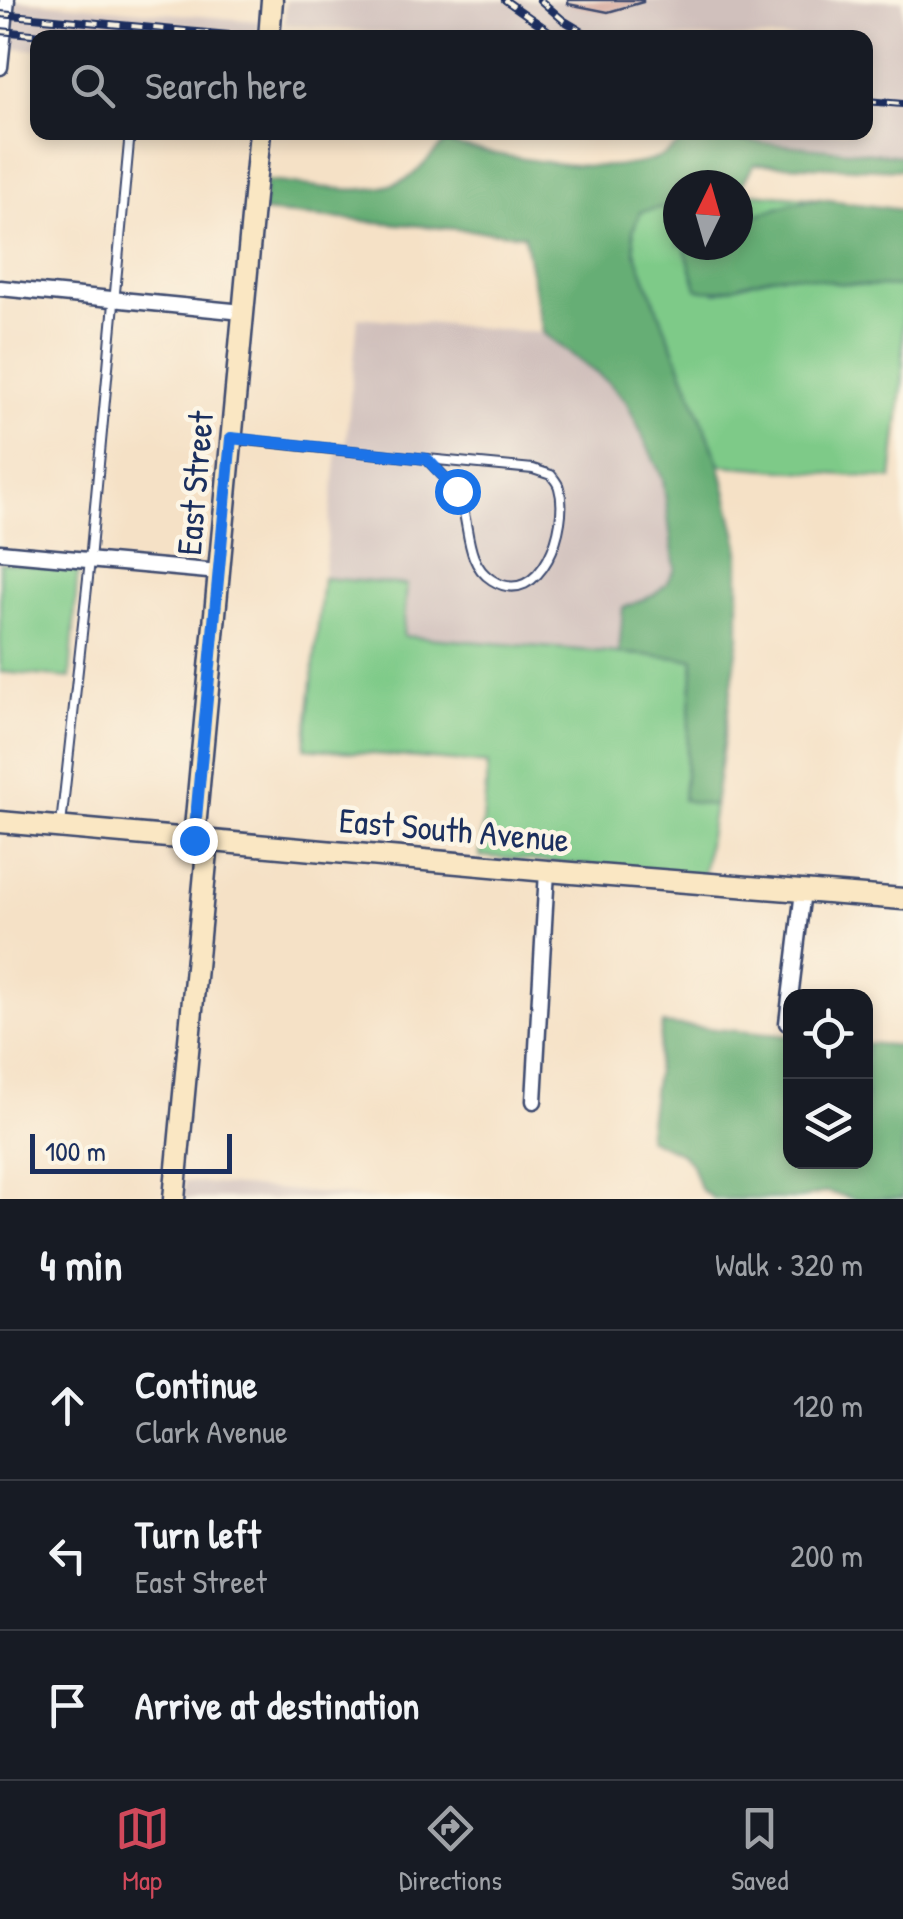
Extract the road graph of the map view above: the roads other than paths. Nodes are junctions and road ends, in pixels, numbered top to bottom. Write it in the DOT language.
graph roads {
  1 [pos="7,0"];
  2 [pos="272,0"];
  3 [pos="269,30"];
  4 [pos="0,68"];
  5 [pos="129,140"];
  6 [pos="259,140"];
  7 [pos="0,288"];
  8 [pos="114,300"];
  9 [pos="243,312"];
  10 [pos="231,438"];
  11 [pos="427,459"];
  12 [pos="0,552"];
  13 [pos="90,560"];
  14 [pos="219,572"];
  15 [pos="0,822"];
  16 [pos="60,828"];
  17 [pos="201,840"];
  18 [pos="547,872"];
  19 [pos="802,891"];
  20 [pos="903,899"];
  21 [pos="791,989"];
  22 [pos="534,1101"];
  23 [pos="174,1199"];
  1 -- 4 [label="street"];
  2 -- 3 [label="street"];
  5 -- 8 [label="lane"];
  6 -- 9 [label="street, East Street"];
  7 -- 8 [label="street"];
  8 -- 9 [label="street"];
  8 -- 13 [label="lane"];
  9 -- 10 [label="street, East Street"];
  10 -- 11 [label="lane"];
  10 -- 14 [label="street, East Street"];
  11 -- 11 [label="lane"];
  12 -- 13 [label="street"];
  13 -- 14 [label="street"];
  13 -- 16 [label="lane"];
  14 -- 17 [label="street, East Street"];
  15 -- 16 [label="street, East South Avenue"];
  16 -- 17 [label="street, East South Avenue"];
  17 -- 18 [label="street, East South Avenue"];
  17 -- 23 [label="street, East Street"];
  18 -- 19 [label="street, East South Avenue"];
  18 -- 22 [label="street"];
  19 -- 20 [label="street, East South Avenue"];
  19 -- 21 [label="street"];
}
